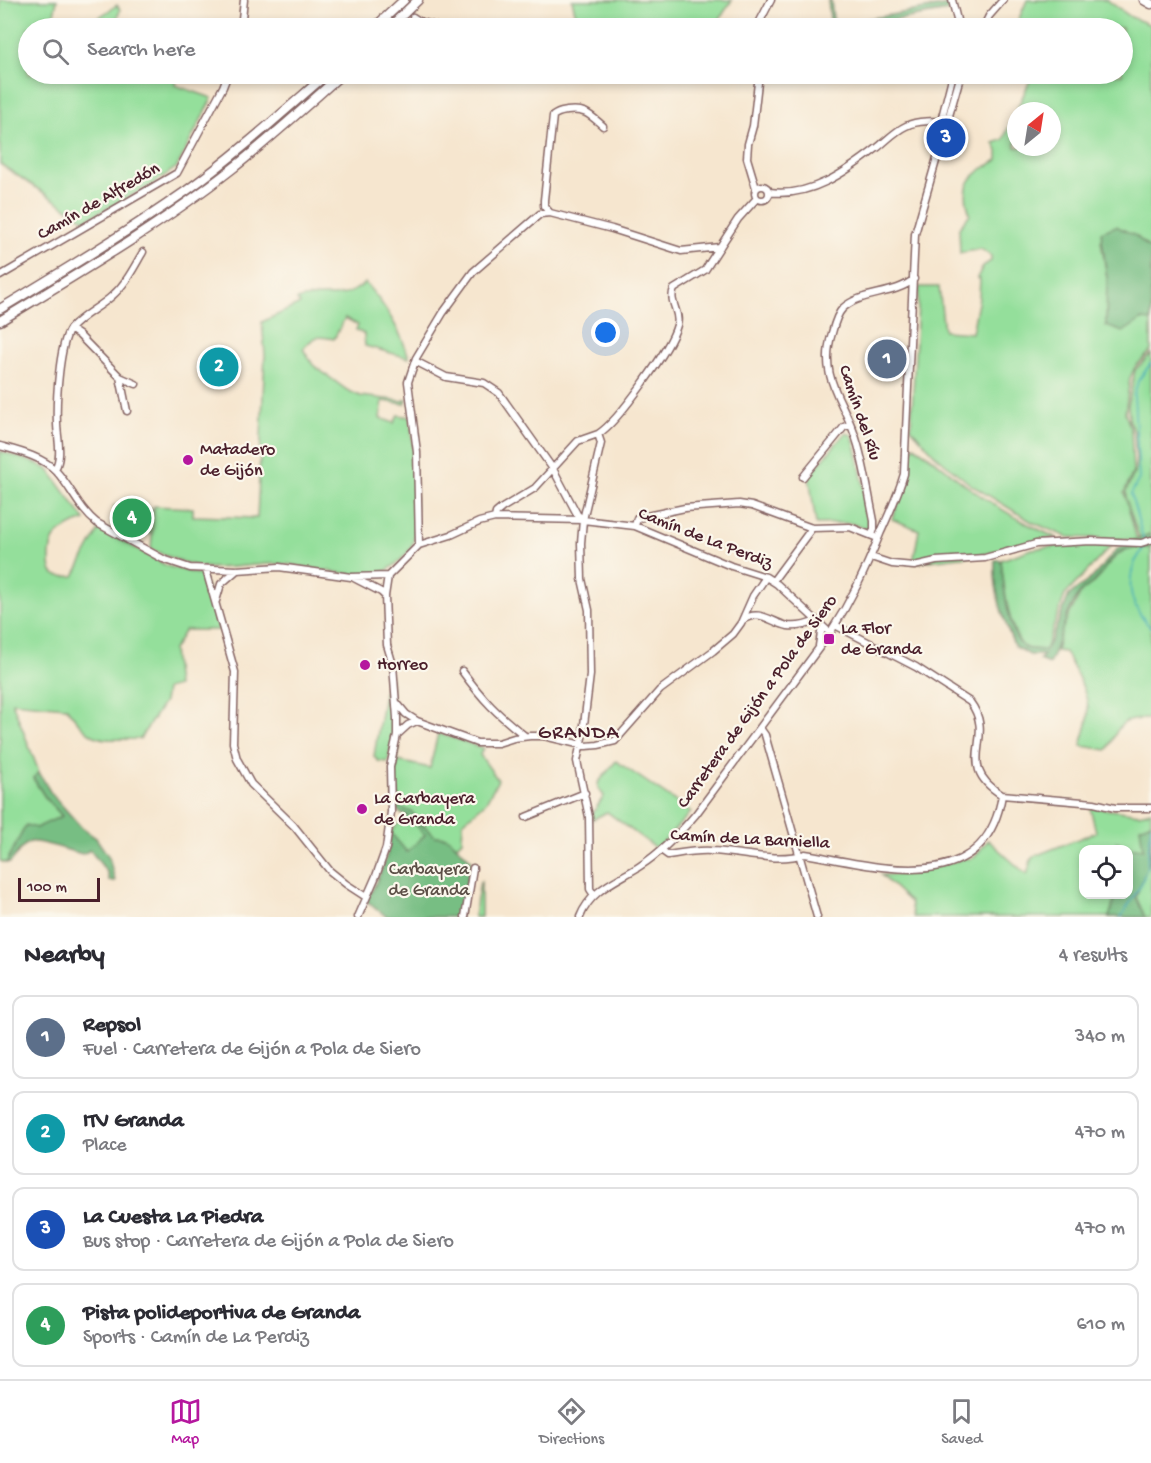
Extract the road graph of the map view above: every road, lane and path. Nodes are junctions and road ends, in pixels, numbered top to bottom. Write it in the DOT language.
graph roads {
  1 [pos="244,0"];
  2 [pos="404,0"];
  3 [pos="418,0"];
  4 [pos="771,0"];
  5 [pos="952,0"];
  6 [pos="1004,0"];
  7 [pos="1144,0"];
  8 [pos="1151,4"];
  9 [pos="242,18"];
  10 [pos="385,18"];
  11 [pos="399,18"];
  12 [pos="761,18"];
  13 [pos="956,18"];
  14 [pos="988,18"];
  15 [pos="224,84"];
  16 [pos="316,84"];
  17 [pos="331,84"];
  18 [pos="758,84"];
  19 [pos="951,84"];
  20 [pos="957,84"];
  21 [pos="944,121"];
  22 [pos="603,126"];
  23 [pos="756,188"];
  24 [pos="769,192"];
  25 [pos="757,198"];
  26 [pos="550,213"];
  27 [pos="720,247"];
  28 [pos="142,252"];
  29 [pos="0,276"];
  30 [pos="914,279"];
  31 [pos="0,309"];
  32 [pos="0,321"];
  33 [pos="70,329"];
  34 [pos="415,361"];
  35 [pos="120,377"];
  36 [pos="136,384"];
  37 [pos="127,411"];
  38 [pos="850,424"];
  39 [pos="598,434"];
  40 [pos="0,447"];
  41 [pos="55,469"];
  42 [pos="553,469"];
  43 [pos="802,477"];
  44 [pos="495,518"];
  45 [pos="583,520"];
  46 [pos="635,526"];
  47 [pos="812,528"];
  48 [pos="875,537"];
  49 [pos="1147,542"];
  50 [pos="419,545"];
  51 [pos="871,557"];
  52 [pos="206,570"];
  53 [pos="237,570"];
  54 [pos="388,576"];
  55 [pos="351,577"];
  56 [pos="766,577"];
  57 [pos="773,581"];
  58 [pos="385,596"];
  59 [pos="216,605"];
  60 [pos="816,621"];
  61 [pos="741,623"];
  62 [pos="835,625"];
  63 [pos="822,626"];
  64 [pos="830,633"];
  65 [pos="818,648"];
  66 [pos="462,671"];
  67 [pos="396,702"];
  68 [pos="417,722"];
  69 [pos="760,728"];
  70 [pos="397,735"];
  71 [pos="525,736"];
  72 [pos="581,744"];
  73 [pos="585,793"];
  74 [pos="1002,795"];
  75 [pos="1149,808"];
  76 [pos="526,817"];
  77 [pos="661,850"];
  78 [pos="800,856"];
  79 [pos="472,868"];
  80 [pos="594,895"];
  81 [pos="366,897"];
  82 [pos="357,915"];
  83 [pos="465,917"];
  84 [pos="580,917"];
  85 [pos="817,917"];
  1 -- 9 [label="street"];
  2 -- 10 [label="highway"];
  3 -- 11 [label="highway"];
  4 -- 12 [label="street"];
  5 -- 13 [label="street"];
  6 -- 14 [label="street"];
  7 -- 8 [label="highway"];
  15 -- 29 [label="street, Camín de Alfredón"];
  16 -- 31 [label="highway"];
  17 -- 32 [label="highway"];
  18 -- 23 [label="street"];
  19 -- 21 [label="street"];
  20 -- 21 [label="street, Carretera de Gijón a Pola de Siero"];
  21 -- 24 [label="street"];
  21 -- 30 [label="street, Carretera de Gijón a Pola de Siero"];
  22 -- 26 [label="street"];
  23 -- 24 [label="street"];
  23 -- 25 [label="street"];
  24 -- 25 [label="street"];
  25 -- 27 [label="street"];
  26 -- 27 [label="street"];
  26 -- 34 [label="street"];
  27 -- 39 [label="street"];
  28 -- 33 [label="street"];
  30 -- 38 [label="street, Camín del Ríu"];
  30 -- 48 [label="street, Carretera de Gijón a Pola de Siero"];
  33 -- 35 [label="street"];
  33 -- 41 [label="street"];
  34 -- 42 [label="street"];
  34 -- 50 [label="street"];
  35 -- 36 [label="street"];
  35 -- 37 [label="street"];
  38 -- 43 [label="street"];
  38 -- 48 [label="street, Camín del Ríu"];
  39 -- 42 [label="street"];
  39 -- 45 [label="street"];
  40 -- 41 [label="street"];
  41 -- 52 [label="street"];
  42 -- 44 [label="street"];
  42 -- 45 [label="street"];
  44 -- 45 [label="street, Camín de La Perdiz"];
  44 -- 50 [label="street, Camín de La Perdiz"];
  45 -- 46 [label="street, Camín de La Perdiz"];
  45 -- 72 [label="street"];
  46 -- 47 [label="street"];
  46 -- 56 [label="street, Camín de La Perdiz"];
  47 -- 48 [label="street"];
  47 -- 57 [label="street"];
  48 -- 51 [label="street, Carretera de Gijón a Pola de Siero"];
  49 -- 51 [label="street"];
  50 -- 54 [label="street, Camín de La Perdiz"];
  51 -- 62 [label="street, Carretera de Gijón a Pola de Siero"];
  52 -- 53 [label="street"];
  52 -- 59 [label="street"];
  53 -- 55 [label="street"];
  53 -- 59 [label="street"];
  54 -- 55 [label="street"];
  54 -- 58 [label="street"];
  55 -- 58 [label="street"];
  56 -- 57 [label="street, Camín de La Perdiz"];
  56 -- 61 [label="street"];
  57 -- 60 [label="street, Camín de La Perdiz"];
  58 -- 67 [label="street"];
  59 -- 81 [label="street"];
  60 -- 61 [label="street"];
  60 -- 63 [label="street, Camín de La Perdiz"];
  61 -- 72 [label="street"];
  62 -- 64 [label="street, Carretera de Gijón a Pola de Siero"];
  62 -- 74 [label="street"];
  63 -- 64 [label="street, Camín de La Perdiz"];
  63 -- 65 [label="street"];
  64 -- 65 [label="street, Carretera de Gijón a Pola de Siero"];
  65 -- 69 [label="street, Carretera de Gijón a Pola de Siero"];
  66 -- 71 [label="street"];
  67 -- 68 [label="street"];
  67 -- 70 [label="street"];
  68 -- 70 [label="street"];
  68 -- 71 [label="street"];
  69 -- 77 [label="street, Carretera de Gijón a Pola de Siero"];
  69 -- 78 [label="street"];
  70 -- 81 [label="street"];
  71 -- 72 [label="street"];
  72 -- 73 [label="street"];
  73 -- 76 [label="street"];
  73 -- 80 [label="street"];
  74 -- 75 [label="street"];
  74 -- 78 [label="street, Camín de La Barniella"];
  77 -- 78 [label="street, Camín de La Barniella"];
  77 -- 80 [label="street, Carretera de Gijón a Pola de Siero"];
  78 -- 85 [label="street"];
  79 -- 83 [label="street"];
  80 -- 84 [label="street, Carretera de Gijón a Pola de Siero"];
  81 -- 82 [label="street"];
}
